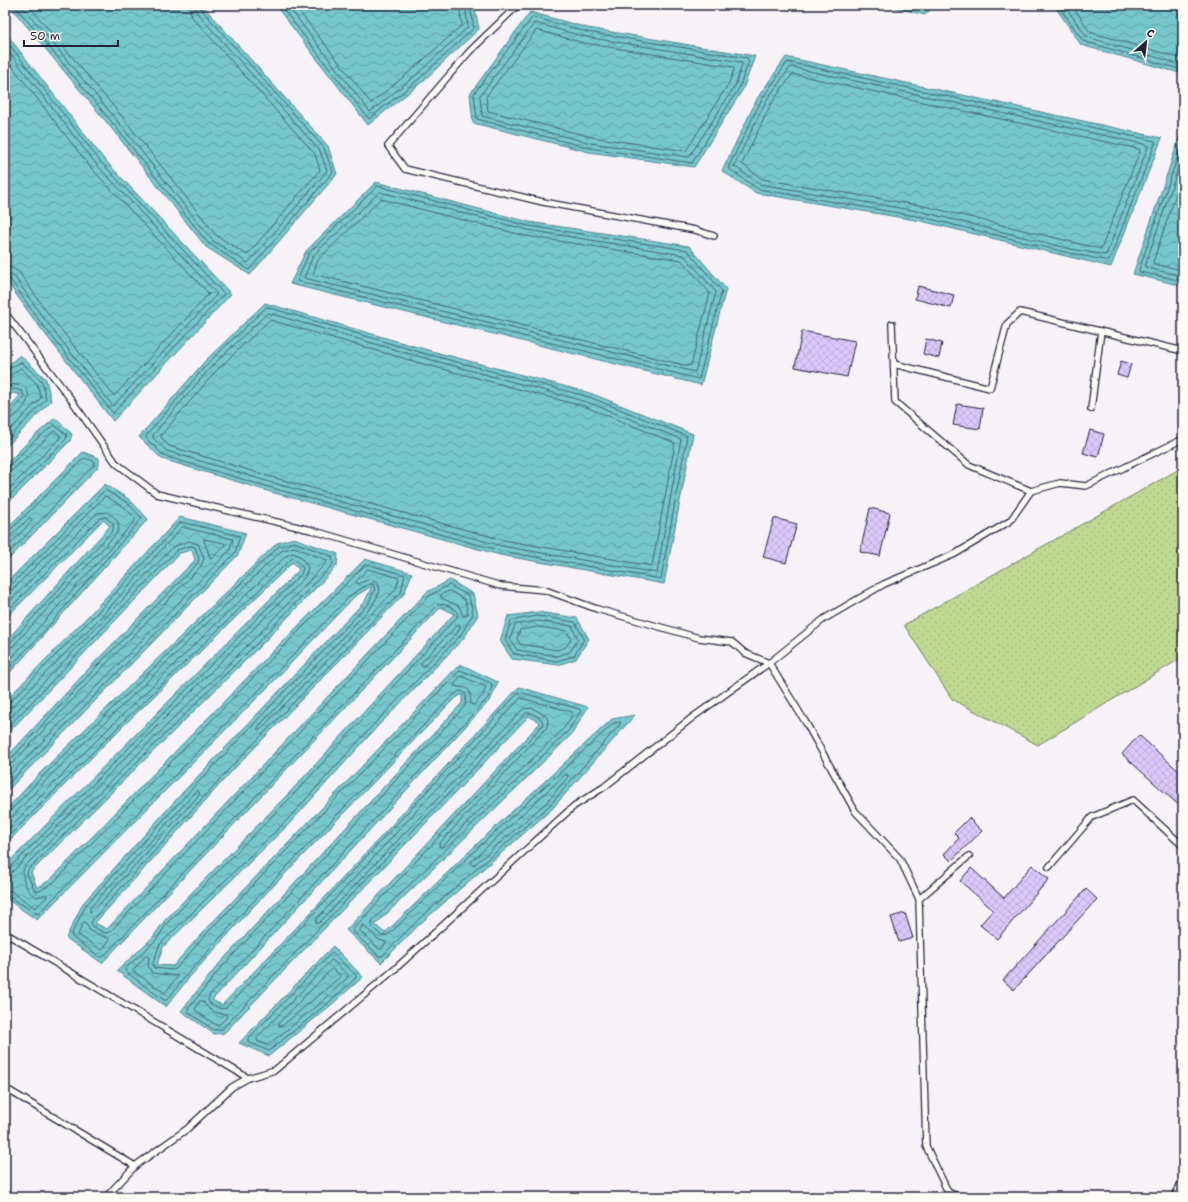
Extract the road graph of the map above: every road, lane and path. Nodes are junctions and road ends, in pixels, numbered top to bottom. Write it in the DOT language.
graph roads {
  1 [pos="518,5"];
  2 [pos="714,236"];
  3 [pos="5,313"];
  4 [pos="892,324"];
  5 [pos="1100,331"];
  6 [pos="1183,351"];
  7 [pos="894,364"];
  8 [pos="1091,409"];
  9 [pos="1183,439"];
  10 [pos="1031,491"];
  11 [pos="769,663"];
  12 [pos="1183,846"];
  13 [pos="969,856"];
  14 [pos="1049,867"];
  15 [pos="919,899"];
  16 [pos="5,933"];
  17 [pos="248,1078"];
  18 [pos="5,1088"];
  19 [pos="136,1166"];
  20 [pos="1183,1189"];
  21 [pos="106,1197"];
  22 [pos="959,1197"];
  23 [pos="1178,1197"];
  1 -- 2 [label="lane"];
  3 -- 11 [label="lane"];
  4 -- 7 [label="lane"];
  5 -- 6 [label="lane"];
  5 -- 7 [label="lane"];
  5 -- 8 [label="lane"];
  7 -- 10 [label="lane"];
  9 -- 10 [label="lane"];
  10 -- 11 [label="lane"];
  11 -- 15 [label="lane"];
  11 -- 17 [label="lane"];
  12 -- 14 [label="lane"];
  13 -- 15 [label="lane"];
  15 -- 22 [label="lane"];
  16 -- 17 [label="lane"];
  17 -- 19 [label="lane"];
  18 -- 19 [label="lane"];
  19 -- 21 [label="lane"];
  20 -- 23 [label="main road"];
}
